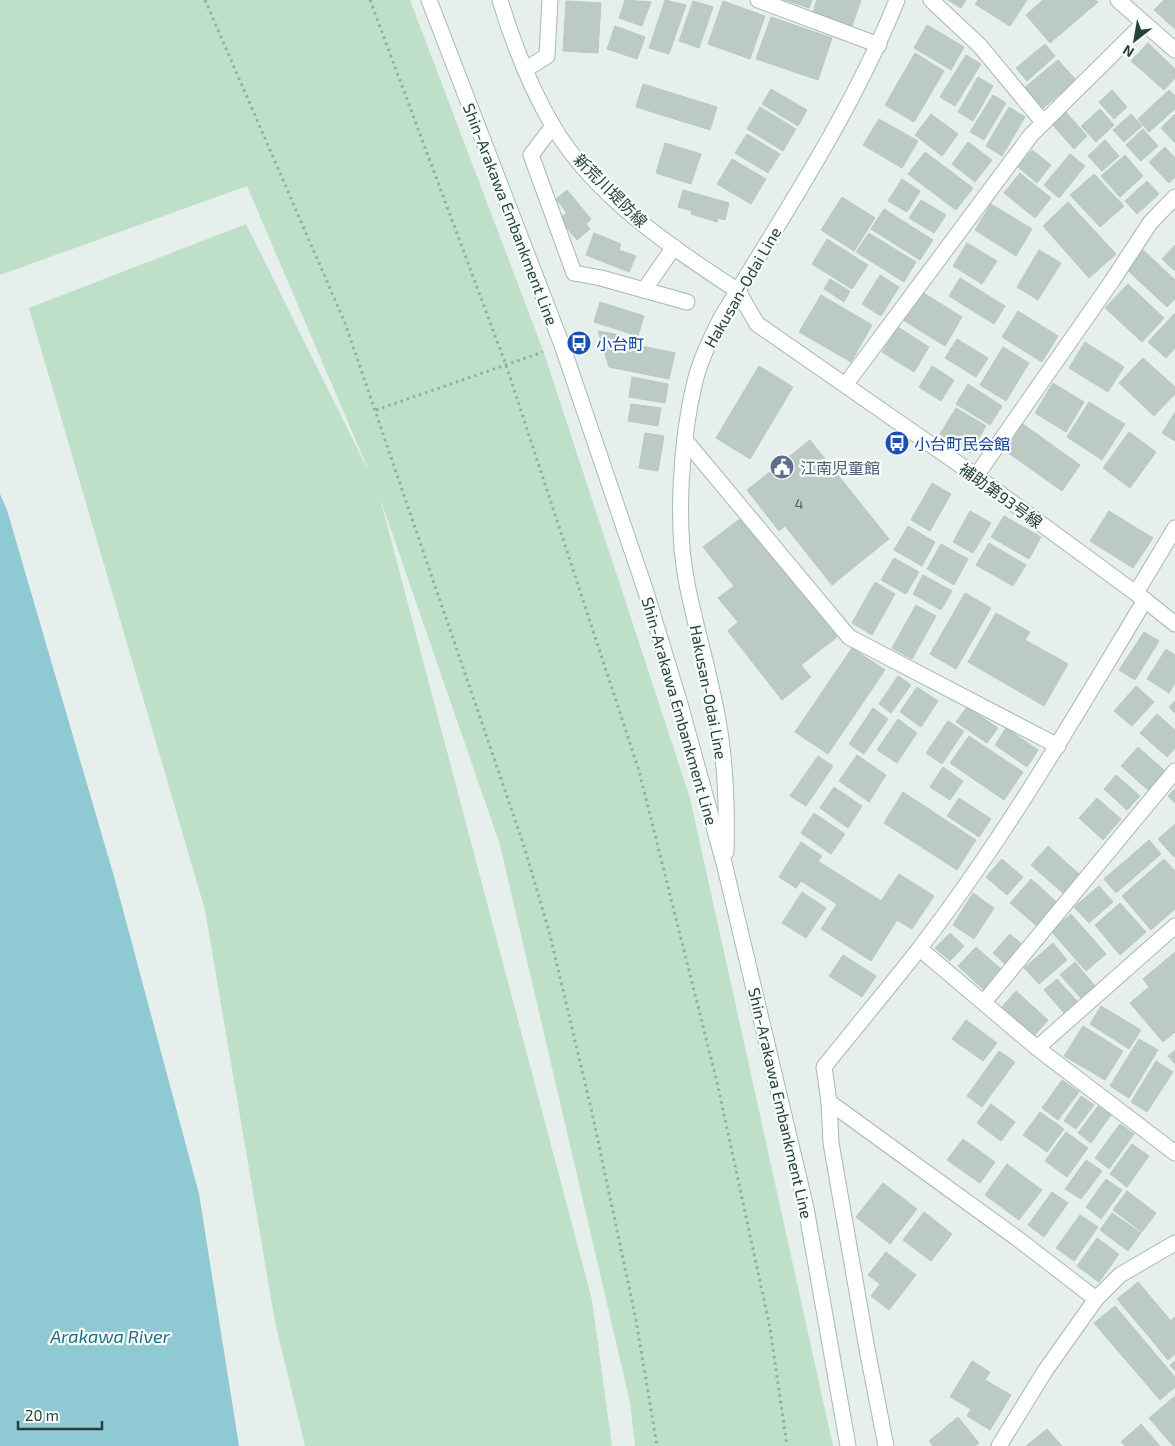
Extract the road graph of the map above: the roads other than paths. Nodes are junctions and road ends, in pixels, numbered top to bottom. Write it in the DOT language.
graph roads {
  1 [pos="428,0"];
  2 [pos="500,0"];
  3 [pos="550,0"];
  4 [pos="758,0"];
  5 [pos="897,0"];
  6 [pos="931,0"];
  7 [pos="1118,0"];
  8 [pos="1144,23"];
  9 [pos="879,45"];
  10 [pos="1175,50"];
  11 [pos="526,70"];
  12 [pos="1043,122"];
  13 [pos="553,126"];
  14 [pos="1175,197"];
  15 [pos="674,247"];
  16 [pos="644,290"];
  17 [pos="738,291"];
  18 [pos="687,302"];
  19 [pos="846,384"];
  20 [pos="685,440"];
  21 [pos="976,476"];
  22 [pos="1175,528"];
  23 [pos="1141,596"];
  24 [pos="1175,624"];
  25 [pos="1058,746"];
  26 [pos="1175,771"];
  27 [pos="725,867"];
  28 [pos="1175,926"];
  29 [pos="920,949"];
  30 [pos="984,1002"];
  31 [pos="1037,1048"];
  32 [pos="829,1102"];
  33 [pos="1175,1154"];
  34 [pos="1175,1243"];
  35 [pos="1096,1299"];
  36 [pos="848,1446"];
  37 [pos="886,1446"];
  38 [pos="999,1446"];
  1 -- 27 [label="main road, Shin-Arakawa Embankment Line"];
  2 -- 11 [label="main road, 新荒川堤防線"];
  3 -- 11 [label="main road"];
  4 -- 9 [label="main road"];
  5 -- 9 [label="main road, Hakusan-Odai Line"];
  6 -- 12 [label="main road"];
  7 -- 8 [label="main road"];
  8 -- 10 [label="main road"];
  8 -- 12 [label="main road"];
  9 -- 17 [label="main road, Hakusan-Odai Line"];
  11 -- 13 [label="main road, 新荒川堤防線"];
  12 -- 19 [label="main road"];
  13 -- 15 [label="main road, 新荒川堤防線"];
  13 -- 16 [label="main road"];
  14 -- 21 [label="main road"];
  15 -- 16 [label="main road"];
  15 -- 17 [label="main road, 新荒川堤防線"];
  16 -- 18 [label="main road"];
  17 -- 19 [label="main road, 補助第93号線"];
  17 -- 20 [label="main road, Hakusan-Odai Line"];
  19 -- 21 [label="main road, 補助第93号線"];
  20 -- 25 [label="main road"];
  20 -- 27 [label="main road, Hakusan-Odai Line"];
  21 -- 23 [label="main road, 補助第93号線"];
  22 -- 23 [label="main road"];
  23 -- 24 [label="main road, 補助第93号線"];
  23 -- 25 [label="main road"];
  25 -- 29 [label="main road"];
  26 -- 30 [label="main road"];
  27 -- 36 [label="main road, Shin-Arakawa Embankment Line"];
  28 -- 31 [label="main road"];
  29 -- 30 [label="main road"];
  29 -- 32 [label="main road"];
  30 -- 31 [label="main road"];
  31 -- 33 [label="main road"];
  32 -- 35 [label="main road"];
  32 -- 37 [label="main road"];
  34 -- 35 [label="main road"];
  35 -- 38 [label="main road"];
}
